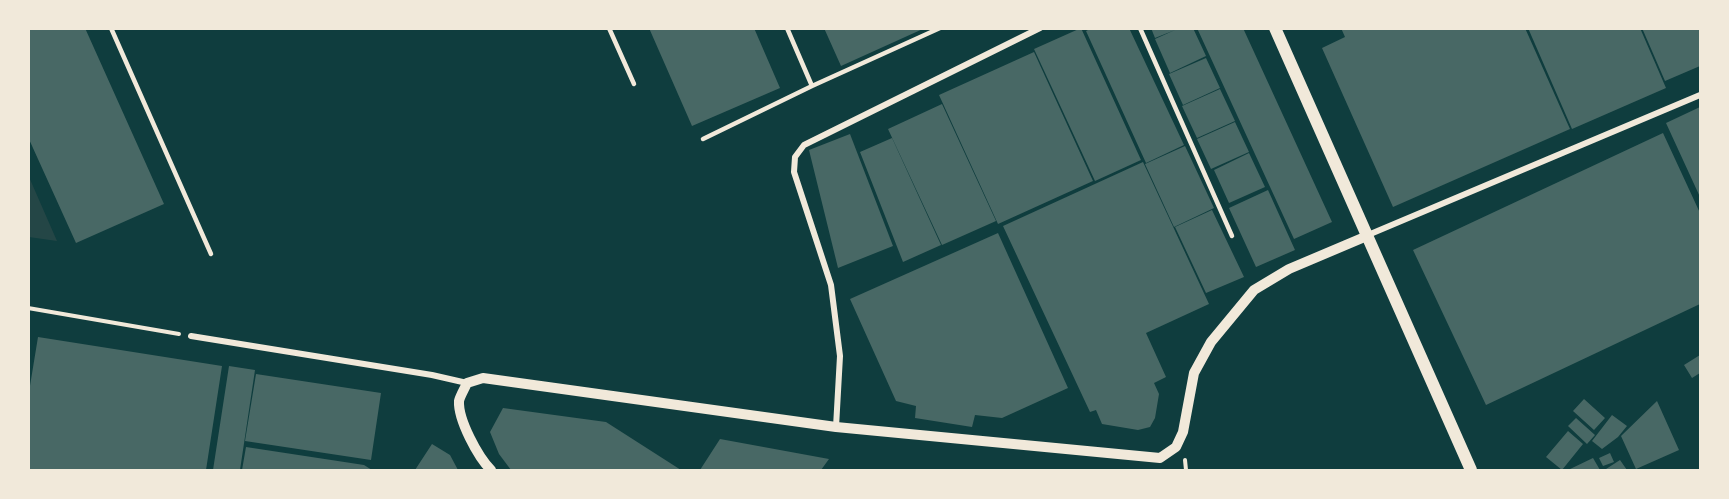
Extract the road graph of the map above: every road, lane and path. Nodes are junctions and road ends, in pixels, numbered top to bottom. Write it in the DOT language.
graph roads {
  1 [pos="111,28"];
  2 [pos="609,28"];
  3 [pos="787,28"];
  4 [pos="940,28"];
  5 [pos="1040,28"];
  6 [pos="1140,28"];
  7 [pos="1275,28"];
  8 [pos="634,84"];
  9 [pos="812,86"];
  10 [pos="1701,95"];
  11 [pos="703,139"];
  12 [pos="1232,236"];
  13 [pos="1367,236"];
  14 [pos="211,254"];
  15 [pos="28,308"];
  16 [pos="191,336"];
  17 [pos="467,383"];
  18 [pos="836,427"];
  19 [pos="491,471"];
  20 [pos="1471,471"];
  1 -- 14 [label="lane"];
  2 -- 8 [label="lane"];
  3 -- 9 [label="lane"];
  4 -- 9 [label="lane"];
  5 -- 18 [label="street"];
  6 -- 12 [label="lane"];
  7 -- 13 [label="main road"];
  9 -- 11 [label="lane"];
  10 -- 13 [label="street"];
  13 -- 18 [label="street"];
  13 -- 20 [label="main road"];
  15 -- 16 [label="path"];
  16 -- 17 [label="street"];
  17 -- 18 [label="street"];
  17 -- 19 [label="street"];
}
